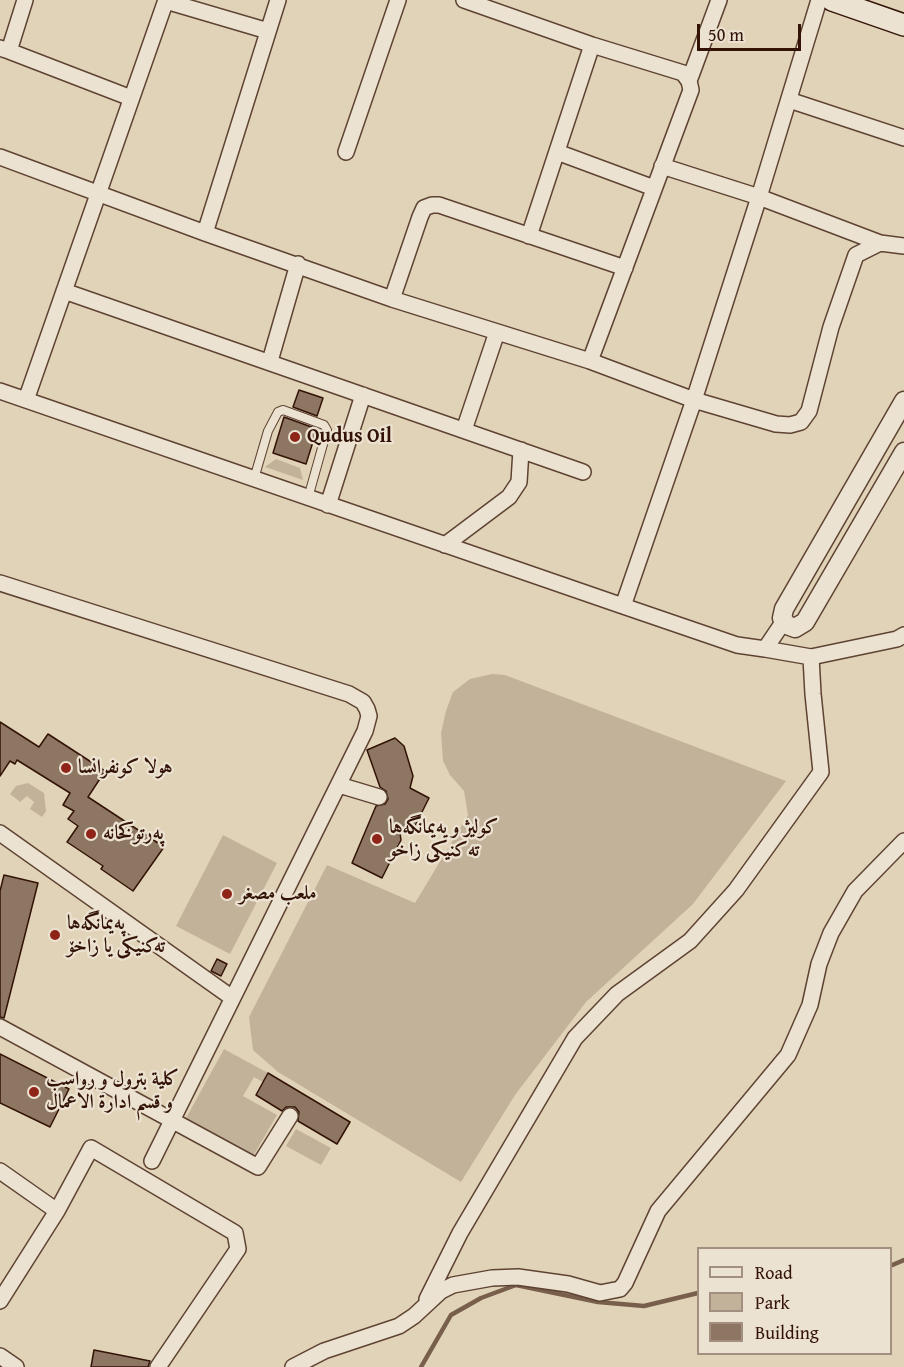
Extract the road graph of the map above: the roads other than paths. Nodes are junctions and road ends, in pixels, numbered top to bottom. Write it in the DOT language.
graph roads {
  1 [pos="25,0"];
  2 [pos="166,0"];
  3 [pos="278,0"];
  4 [pos="398,0"];
  5 [pos="464,0"];
  6 [pos="719,0"];
  7 [pos="819,0"];
  8 [pos="832,0"];
  9 [pos="504,7"];
  10 [pos="904,25"];
  11 [pos="268,31"];
  12 [pos="592,45"];
  13 [pos="4,50"];
  14 [pos="689,81"];
  15 [pos="131,98"];
  16 [pos="789,99"];
  17 [pos="904,138"];
  18 [pos="346,152"];
  19 [pos="557,152"];
  20 [pos="0,157"];
  21 [pos="662,166"];
  22 [pos="654,188"];
  23 [pos="97,193"];
  24 [pos="759,197"];
  25 [pos="205,233"];
  26 [pos="529,236"];
  27 [pos="880,243"];
  28 [pos="904,246"];
  29 [pos="298,264"];
  30 [pos="625,268"];
  31 [pos="64,291"];
  32 [pos="392,299"];
  33 [pos="497,332"];
  34 [pos="270,361"];
  35 [pos="590,361"];
  36 [pos="0,391"];
  37 [pos="363,395"];
  38 [pos="26,400"];
  39 [pos="694,400"];
  40 [pos="904,400"];
  41 [pos="464,430"];
  42 [pos="521,450"];
  43 [pos="904,452"];
  44 [pos="583,472"];
  45 [pos="254,479"];
  46 [pos="308,498"];
  47 [pos="328,504"];
  48 [pos="445,546"];
  49 [pos="0,583"];
  50 [pos="623,606"];
  51 [pos="784,621"];
  52 [pos="904,635"];
  53 [pos="765,649"];
  54 [pos="812,657"];
  55 [pos="339,785"];
  56 [pos="379,797"];
  57 [pos="0,833"];
  58 [pos="904,841"];
  59 [pos="231,998"];
  60 [pos="0,1027"];
  61 [pos="290,1116"];
  62 [pos="172,1121"];
  63 [pos="152,1161"];
  64 [pos="0,1171"];
  65 [pos="57,1211"];
  66 [pos="0,1301"];
  67 [pos="421,1310"];
  68 [pos="0,1356"];
  69 [pos="16,1367"];
  70 [pos="158,1367"];
  71 [pos="293,1367"];
  1 -- 13 [label="street"];
  2 -- 11 [label="street"];
  2 -- 15 [label="street"];
  3 -- 11 [label="street"];
  4 -- 18 [label="street"];
  5 -- 9 [label="street"];
  6 -- 14 [label="street"];
  7 -- 16 [label="street"];
  8 -- 10 [label="main road"];
  9 -- 12 [label="street"];
  11 -- 25 [label="street"];
  12 -- 14 [label="street"];
  12 -- 19 [label="street"];
  13 -- 15 [label="street"];
  14 -- 21 [label="street"];
  15 -- 23 [label="street"];
  16 -- 17 [label="street"];
  16 -- 24 [label="street"];
  19 -- 22 [label="street"];
  19 -- 26 [label="street"];
  20 -- 23 [label="street"];
  21 -- 22 [label="street"];
  21 -- 24 [label="street"];
  22 -- 30 [label="street"];
  23 -- 25 [label="street"];
  23 -- 31 [label="street"];
  24 -- 27 [label="street"];
  24 -- 39 [label="street"];
  25 -- 29 [label="street"];
  26 -- 30 [label="street"];
  26 -- 32 [label="street"];
  27 -- 28 [label="street"];
  27 -- 39 [label="street"];
  29 -- 32 [label="street"];
  29 -- 34 [label="street"];
  30 -- 35 [label="street"];
  31 -- 34 [label="street"];
  31 -- 38 [label="street"];
  32 -- 33 [label="street"];
  33 -- 35 [label="street"];
  33 -- 41 [label="street"];
  34 -- 37 [label="street"];
  35 -- 39 [label="street"];
  36 -- 38 [label="street"];
  37 -- 41 [label="street"];
  37 -- 47 [label="street"];
  38 -- 45 [label="street"];
  39 -- 50 [label="street"];
  40 -- 51 [label="street"];
  41 -- 42 [label="street"];
  42 -- 44 [label="street"];
  42 -- 48 [label="street"];
  43 -- 51 [label="street"];
  45 -- 46 [label="street"];
  45 -- 46 [label="lane"];
  46 -- 47 [label="street"];
  47 -- 48 [label="street"];
  48 -- 50 [label="street"];
  49 -- 55 [label="street"];
  50 -- 53 [label="street"];
  51 -- 53 [label="street"];
  52 -- 54 [label="street"];
  53 -- 54 [label="street"];
  54 -- 67 [label="street"];
  55 -- 56 [label="street"];
  55 -- 59 [label="street"];
  57 -- 59 [label="street"];
  58 -- 67 [label="street"];
  59 -- 62 [label="street"];
  60 -- 62 [label="street"];
  61 -- 62 [label="street"];
  62 -- 63 [label="street"];
  64 -- 65 [label="street"];
  65 -- 66 [label="street"];
  65 -- 70 [label="street"];
  67 -- 71 [label="street"];
  68 -- 69 [label="street"];
}
